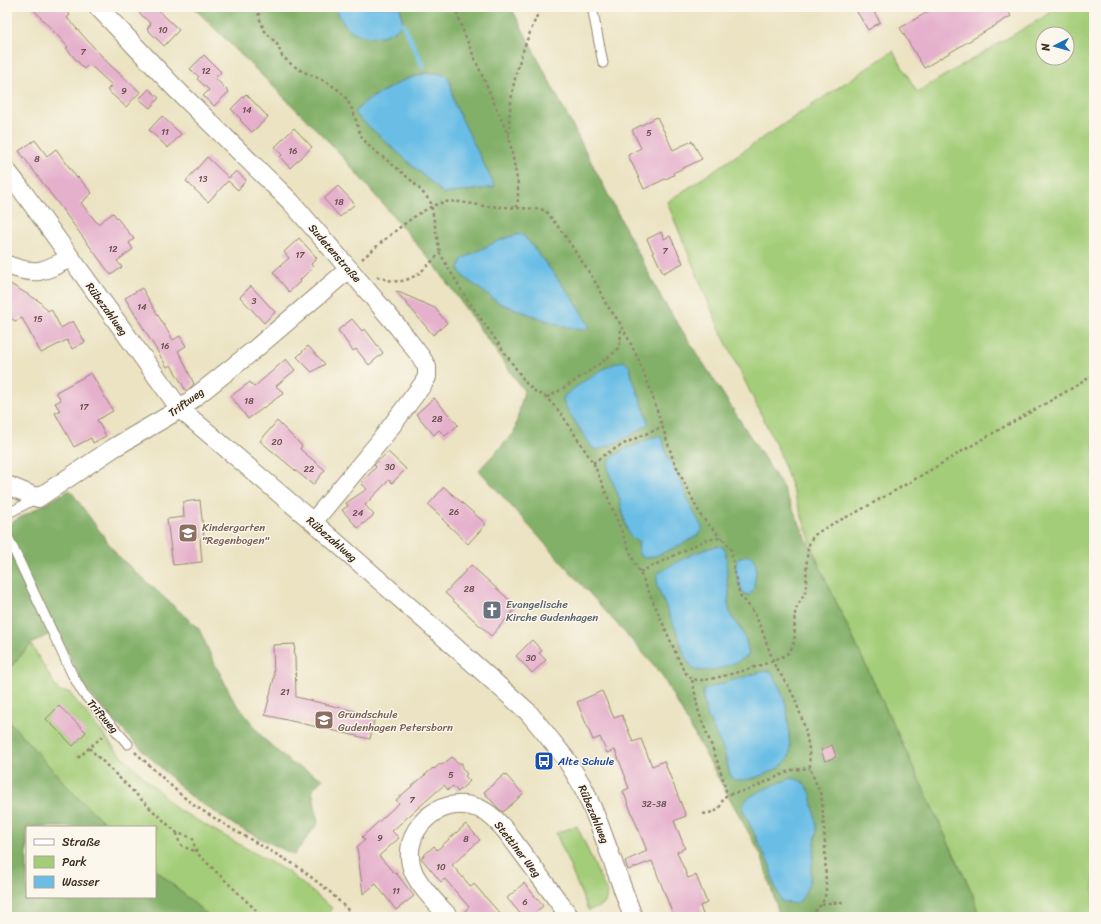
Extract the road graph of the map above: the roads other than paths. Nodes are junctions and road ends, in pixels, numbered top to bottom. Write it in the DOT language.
graph roads {
  1 [pos="98,7"];
  2 [pos="592,7"];
  3 [pos="603,63"];
  4 [pos="7,171"];
  5 [pos="70,258"];
  6 [pos="7,265"];
  7 [pos="349,269"];
  8 [pos="180,409"];
  9 [pos="7,485"];
  10 [pos="38,498"];
  11 [pos="7,514"];
  12 [pos="313,522"];
  13 [pos="7,535"];
  14 [pos="128,744"];
  15 [pos="449,917"];
  16 [pos="570,917"];
  17 [pos="633,917"];
  1 -- 7 [label="street, Sudetenstraße"];
  2 -- 3 [label="lane"];
  4 -- 5 [label="street, Rübezahlweg"];
  5 -- 6 [label="street"];
  5 -- 8 [label="street, Rübezahlweg"];
  7 -- 8 [label="street, Triftweg"];
  7 -- 12 [label="street, Sudetenstraße"];
  8 -- 10 [label="street, Triftweg"];
  8 -- 12 [label="street, Rübezahlweg"];
  9 -- 10 [label="street"];
  10 -- 11 [label="lane"];
  12 -- 17 [label="street, Rübezahlweg"];
  13 -- 14 [label="lane, Triftweg"];
  15 -- 16 [label="street, Stettiner Weg"];
}
